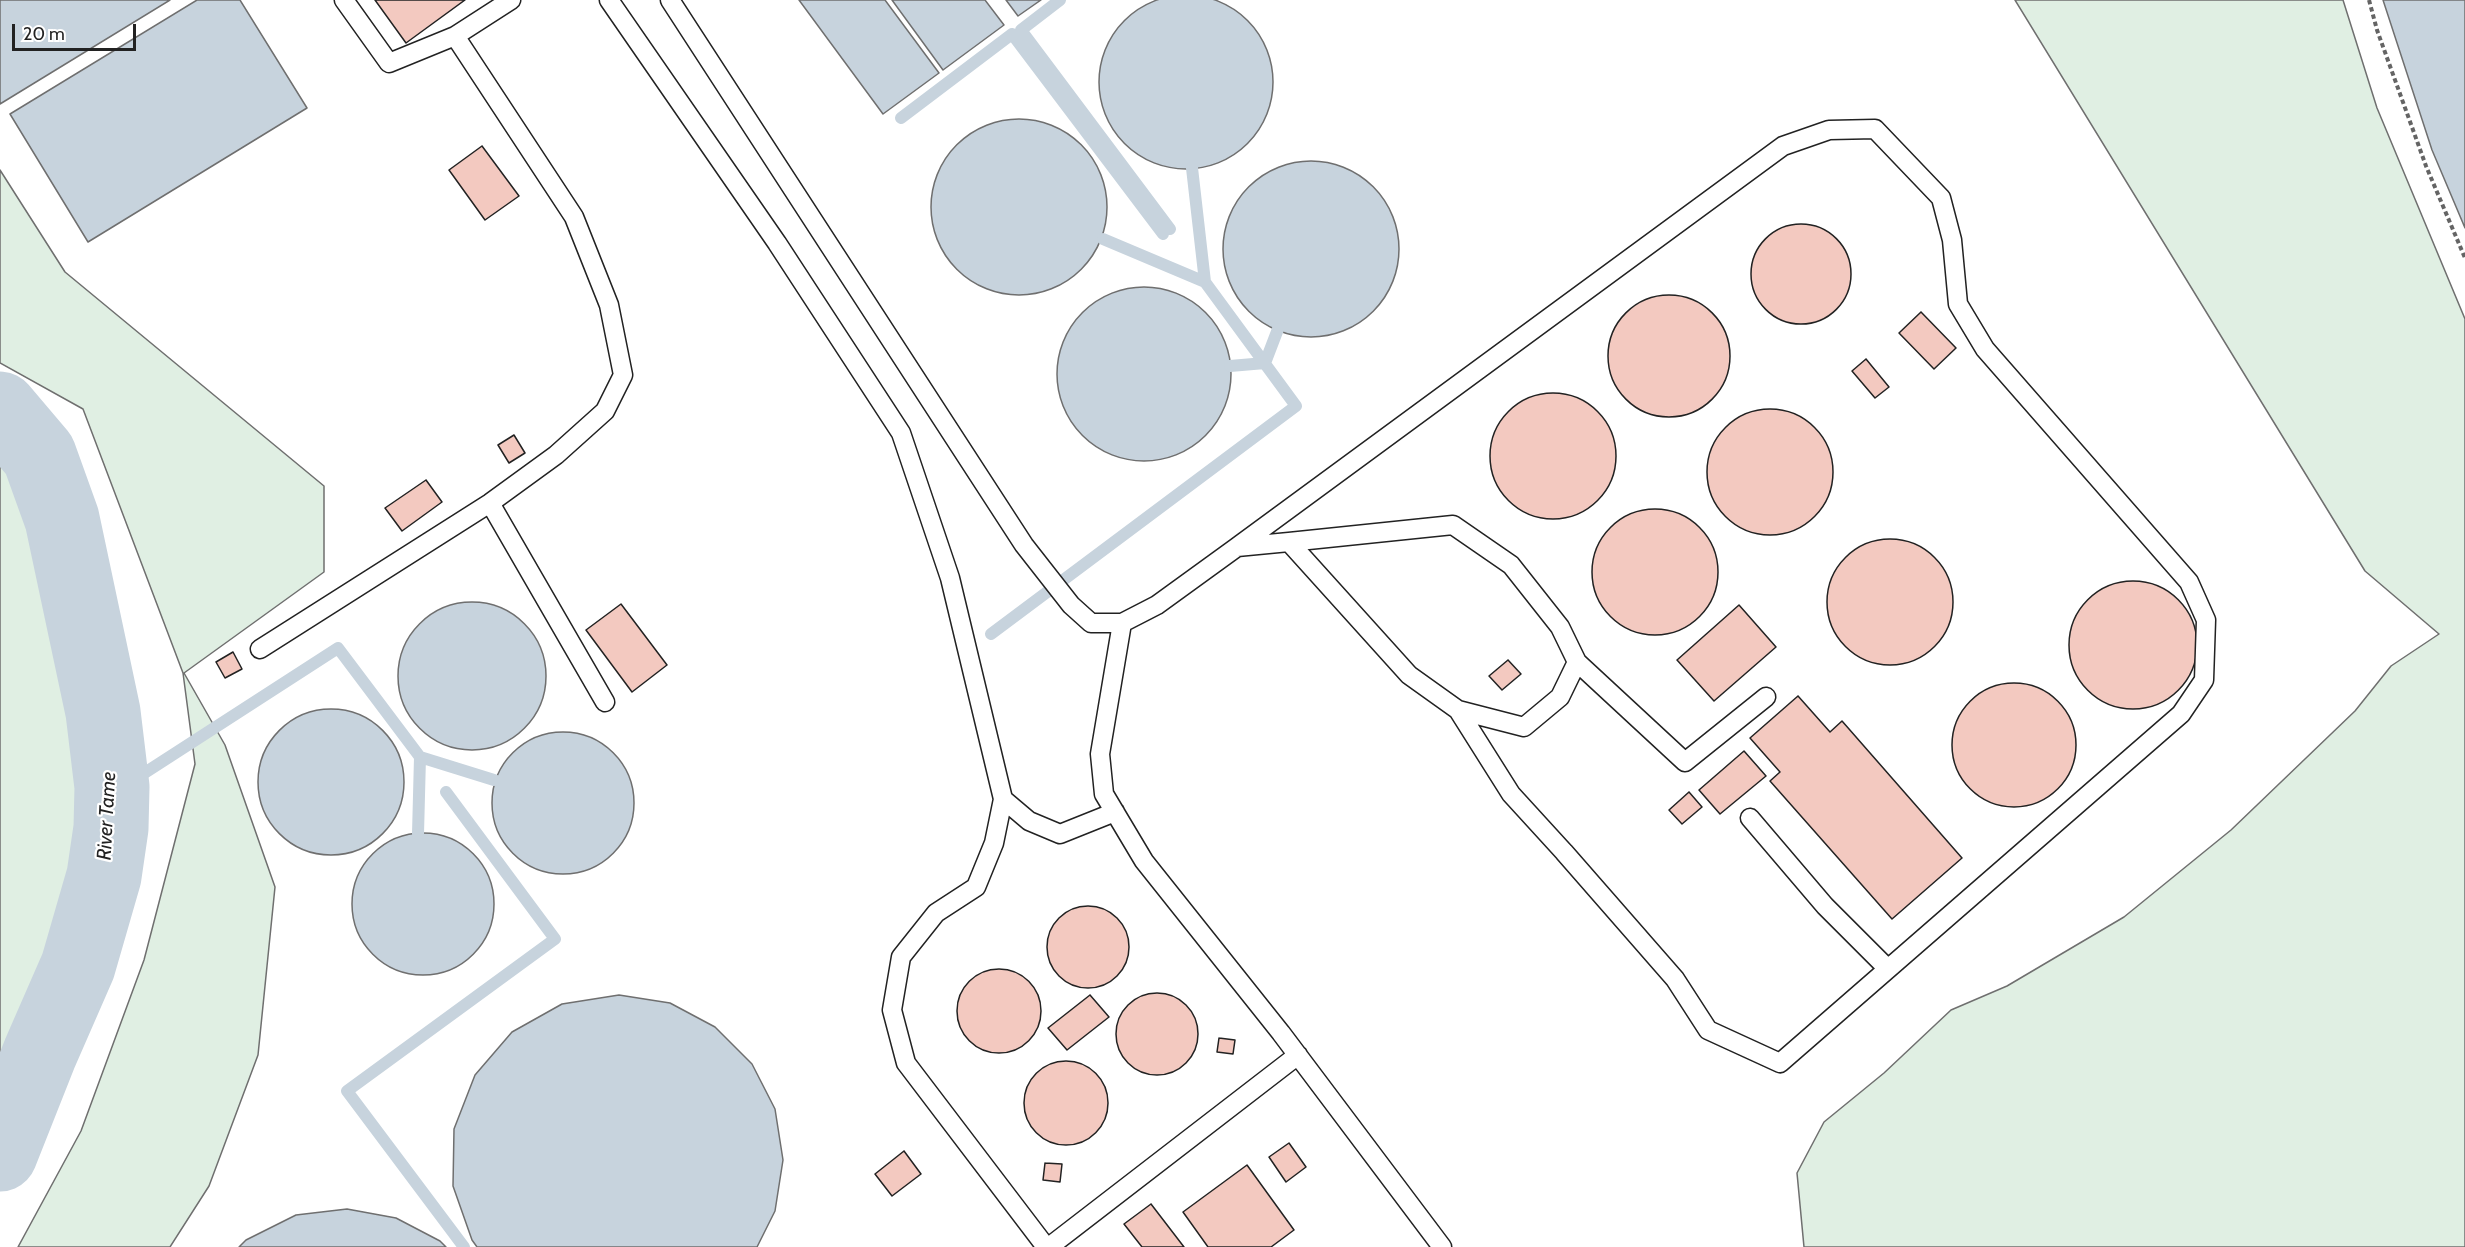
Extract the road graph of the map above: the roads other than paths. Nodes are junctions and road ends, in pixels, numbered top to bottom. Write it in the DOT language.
graph roads {
  1 [pos="344,0"];
  2 [pos="511,0"];
  3 [pos="609,0"];
  4 [pos="670,0"];
  5 [pos="455,36"];
  6 [pos="490,503"];
  7 [pos="1289,542"];
  8 [pos="1237,547"];
  9 [pos="1122,622"];
  10 [pos="260,649"];
  11 [pos="1577,662"];
  12 [pos="1766,697"];
  13 [pos="605,702"];
  14 [pos="1458,710"];
  15 [pos="1003,799"];
  16 [pos="1115,812"];
  17 [pos="1750,818"];
  18 [pos="1888,969"];
  19 [pos="1298,1055"];
  20 [pos="1047,1247"];
  21 [pos="1442,1247"];
  1 -- 5 [label="lane"];
  2 -- 5 [label="lane"];
  3 -- 15 [label="lane"];
  4 -- 9 [label="lane"];
  5 -- 6 [label="lane"];
  6 -- 10 [label="lane"];
  6 -- 13 [label="lane"];
  7 -- 8 [label="lane"];
  7 -- 11 [label="lane"];
  7 -- 14 [label="lane"];
  8 -- 9 [label="lane"];
  8 -- 18 [label="lane"];
  9 -- 16 [label="lane"];
  11 -- 12 [label="lane"];
  11 -- 14 [label="lane"];
  14 -- 18 [label="lane"];
  15 -- 16 [label="lane"];
  15 -- 20 [label="lane"];
  16 -- 19 [label="lane"];
  17 -- 18 [label="lane"];
  19 -- 20 [label="lane"];
  19 -- 21 [label="lane"];
}
